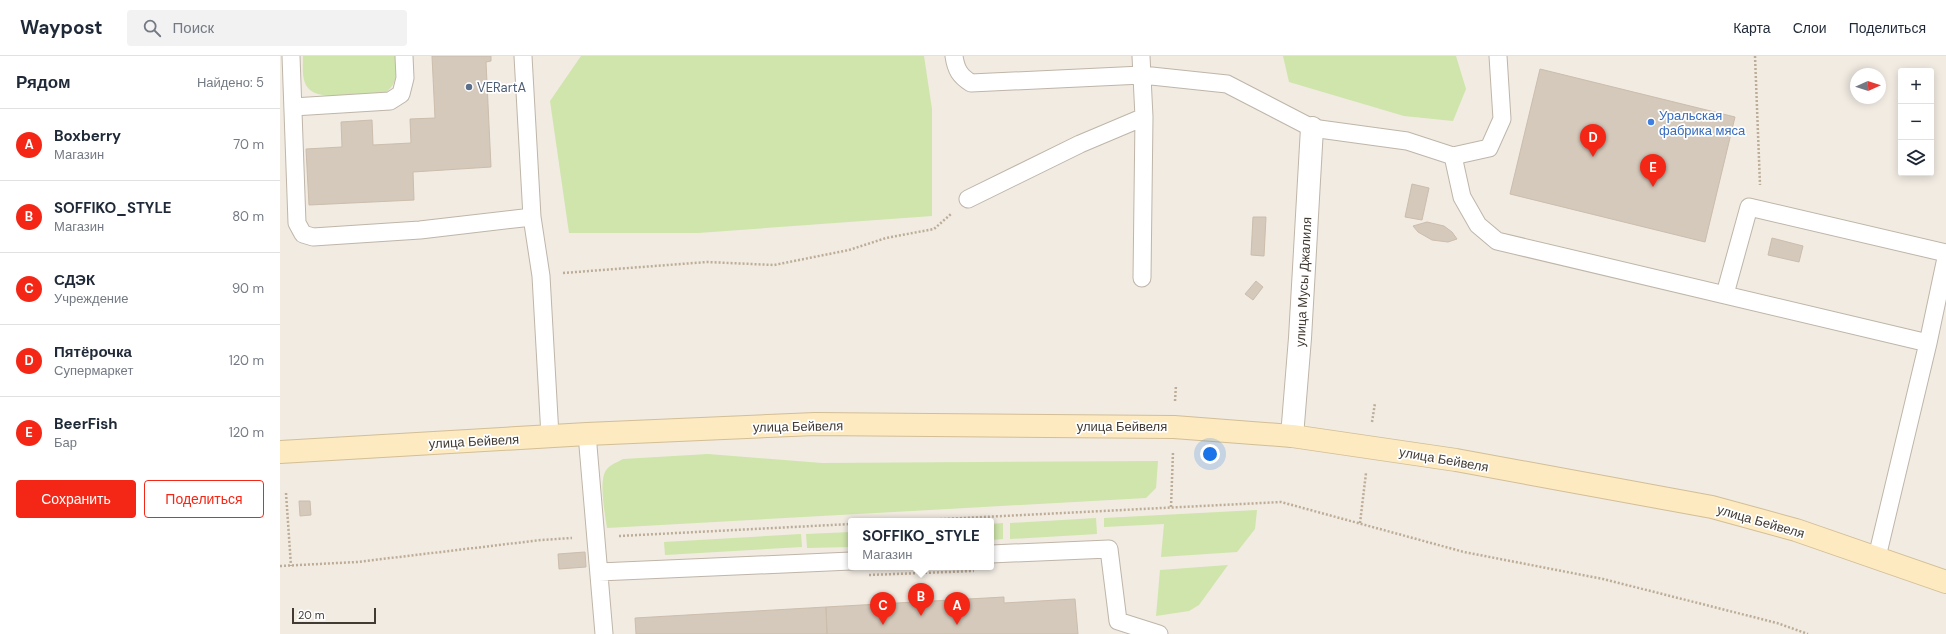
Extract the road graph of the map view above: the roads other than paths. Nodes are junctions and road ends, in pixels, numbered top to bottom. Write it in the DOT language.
graph roads {
  1 [pos="291,56"];
  2 [pos="404,56"];
  3 [pos="523,56"];
  4 [pos="954,56"];
  5 [pos="1141,56"];
  6 [pos="1498,56"];
  7 [pos="1142,75"];
  8 [pos="293,107"];
  9 [pos="1144,117"];
  10 [pos="1312,128"];
  11 [pos="1454,156"];
  12 [pos="968,199"];
  13 [pos="532,217"];
  14 [pos="1946,253"];
  15 [pos="1946,258"];
  16 [pos="1142,278"];
  17 [pos="1725,294"];
  18 [pos="1928,343"];
  19 [pos="587,434"];
  20 [pos="550,436"];
  21 [pos="1292,436"];
  22 [pos="280,452"];
  23 [pos="994,554"];
  24 [pos="1877,557"];
  25 [pos="848,561"];
  26 [pos="599,572"];
  27 [pos="1946,582"];
  28 [pos="604,634"];
  29 [pos="1160,634"];
  1 -- 8 [label="lane"];
  2 -- 8 [label="lane"];
  3 -- 13 [label="lane"];
  4 -- 7 [label="lane"];
  5 -- 7 [label="lane"];
  6 -- 11 [label="lane"];
  7 -- 9 [label="lane"];
  7 -- 10 [label="lane"];
  8 -- 13 [label="lane"];
  9 -- 12 [label="lane"];
  9 -- 16 [label="lane"];
  10 -- 11 [label="lane"];
  10 -- 21 [label="street, улица Мусы Джалиля"];
  11 -- 17 [label="lane"];
  13 -- 20 [label="lane"];
  14 -- 17 [label="lane"];
  15 -- 18 [label="lane"];
  17 -- 18 [label="lane"];
  18 -- 24 [label="lane"];
  19 -- 20 [label="main road, улица Бейвеля"];
  19 -- 21 [label="main road, улица Бейвеля"];
  19 -- 26 [label="lane"];
  20 -- 22 [label="main road, улица Бейвеля"];
  21 -- 24 [label="main road, улица Бейвеля"];
  23 -- 29 [label="lane"];
  24 -- 27 [label="main road, улица Бейвеля"];
  25 -- 26 [label="lane"];
  26 -- 28 [label="lane"];
}
